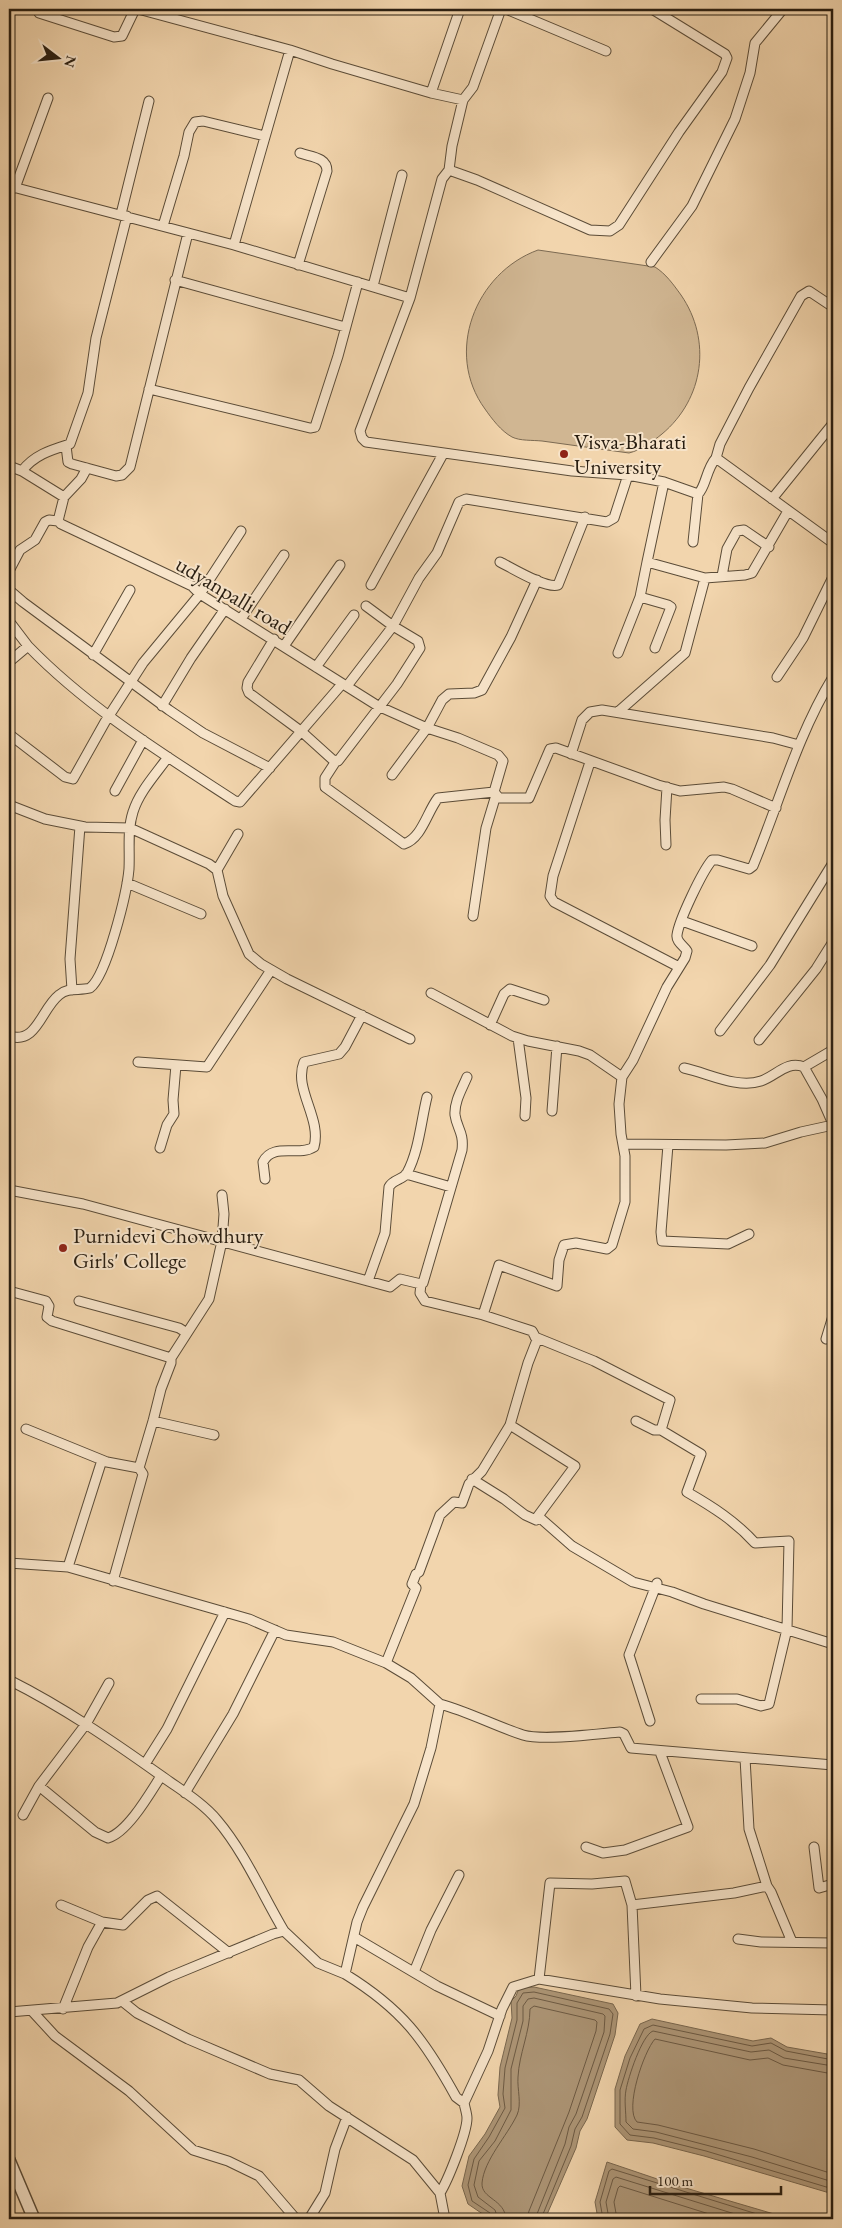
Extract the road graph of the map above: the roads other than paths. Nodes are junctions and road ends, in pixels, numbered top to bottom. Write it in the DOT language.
graph roads {
  1 [pos="137,9"];
  2 [pos="460,9"];
  3 [pos="501,9"];
  4 [pos="506,9"];
  5 [pos="652,9"];
  6 [pos="783,9"];
  7 [pos="39,13"];
  8 [pos="290,50"];
  9 [pos="606,51"];
  10 [pos="431,93"];
  11 [pos="48,98"];
  12 [pos="463,100"];
  13 [pos="148,101"];
  14 [pos="265,136"];
  15 [pos="300,154"];
  16 [pos="449,170"];
  17 [pos="402,175"];
  18 [pos="12,187"];
  19 [pos="124,215"];
  20 [pos="163,226"];
  21 [pos="188,233"];
  22 [pos="234,245"];
  23 [pos="651,262"];
  24 [pos="298,265"];
  25 [pos="175,280"];
  26 [pos="358,282"];
  27 [pos="373,286"];
  28 [pos="410,298"];
  29 [pos="833,307"];
  30 [pos="345,328"];
  31 [pos="148,389"];
  32 [pos="831,426"];
  33 [pos="66,446"];
  34 [pos="443,454"];
  35 [pos="716,458"];
  36 [pos="9,466"];
  37 [pos="87,468"];
  38 [pos="22,471"];
  39 [pos="628,474"];
  40 [pos="664,482"];
  41 [pos="698,494"];
  42 [pos="64,497"];
  43 [pos="772,499"];
  44 [pos="788,511"];
  45 [pos="585,518"];
  46 [pos="58,521"];
  47 [pos="241,531"];
  48 [pos="692,542"];
  49 [pos="833,542"];
  50 [pos="769,547"];
  51 [pos="284,555"];
  52 [pos="500,562"];
  53 [pos="647,562"];
  54 [pos="340,565"];
  55 [pos="9,571"];
  56 [pos="722,576"];
  57 [pos="833,577"];
  58 [pos="704,578"];
  59 [pos="537,580"];
  60 [pos="371,585"];
  61 [pos="9,590"];
  62 [pos="130,590"];
  63 [pos="200,594"];
  64 [pos="640,597"];
  65 [pos="366,606"];
  66 [pos="225,609"];
  67 [pos="354,615"];
  68 [pos="241,619"];
  69 [pos="9,621"];
  70 [pos="393,626"];
  71 [pos="274,639"];
  72 [pos="28,646"];
  73 [pos="284,646"];
  74 [pos="656,648"];
  75 [pos="618,653"];
  76 [pos="93,655"];
  77 [pos="9,662"];
  78 [pos="316,667"];
  79 [pos="777,677"];
  80 [pos="833,677"];
  81 [pos="131,683"];
  82 [pos="345,685"];
  83 [pos="162,706"];
  84 [pos="378,706"];
  85 [pos="618,712"];
  86 [pos="109,716"];
  87 [pos="427,728"];
  88 [pos="302,732"];
  89 [pos="9,734"];
  90 [pos="142,740"];
  91 [pos="799,745"];
  92 [pos="572,754"];
  93 [pos="168,757"];
  94 [pos="336,761"];
  95 [pos="590,762"];
  96 [pos="270,768"];
  97 [pos="392,774"];
  98 [pos="667,787"];
  99 [pos="115,791"];
  100 [pos="495,794"];
  101 [pos="9,805"];
  102 [pos="776,808"];
  103 [pos="80,826"];
  104 [pos="130,828"];
  105 [pos="238,834"];
  106 [pos="666,845"];
  107 [pos="833,863"];
  108 [pos="217,870"];
  109 [pos="127,883"];
  110 [pos="201,914"];
  111 [pos="473,916"];
  112 [pos="682,921"];
  113 [pos="833,942"];
  114 [pos="752,946"];
  115 [pos="679,967"];
  116 [pos="271,970"];
  117 [pos="72,990"];
  118 [pos="431,994"];
  119 [pos="544,1000"];
  120 [pos="362,1015"];
  121 [pos="490,1025"];
  122 [pos="720,1031"];
  123 [pos="9,1036"];
  124 [pos="518,1038"];
  125 [pos="410,1039"];
  126 [pos="759,1040"];
  127 [pos="558,1046"];
  128 [pos="833,1050"];
  129 [pos="138,1062"];
  130 [pos="176,1065"];
  131 [pos="804,1067"];
  132 [pos="684,1068"];
  133 [pos="467,1077"];
  134 [pos="622,1077"];
  135 [pos="427,1097"];
  136 [pos="552,1112"];
  137 [pos="525,1116"];
  138 [pos="833,1124"];
  139 [pos="623,1144"];
  140 [pos="668,1145"];
  141 [pos="160,1148"];
  142 [pos="406,1174"];
  143 [pos="265,1179"];
  144 [pos="451,1187"];
  145 [pos="9,1190"];
  146 [pos="222,1195"];
  147 [pos="749,1234"];
  148 [pos="222,1241"];
  149 [pos="368,1281"];
  150 [pos="421,1284"];
  151 [pos="9,1291"];
  152 [pos="79,1301"];
  153 [pos="483,1315"];
  154 [pos="833,1316"];
  155 [pos="187,1333"];
  156 [pos="535,1337"];
  157 [pos="826,1339"];
  158 [pos="171,1358"];
  159 [pos="636,1421"];
  160 [pos="154,1422"];
  161 [pos="510,1426"];
  162 [pos="26,1429"];
  163 [pos="661,1430"];
  164 [pos="214,1435"];
  165 [pos="102,1460"];
  166 [pos="139,1468"];
  167 [pos="472,1479"];
  168 [pos="538,1516"];
  169 [pos="9,1564"];
  170 [pos="68,1567"];
  171 [pos="113,1581"];
  172 [pos="656,1585"];
  173 [pos="225,1612"];
  174 [pos="787,1629"];
  175 [pos="275,1630"];
  176 [pos="833,1644"];
  177 [pos="386,1663"];
  178 [pos="9,1680"];
  179 [pos="108,1683"];
  180 [pos="701,1699"];
  181 [pos="440,1704"];
  182 [pos="650,1722"];
  183 [pos="86,1724"];
  184 [pos="660,1752"];
  185 [pos="745,1758"];
  186 [pos="145,1764"];
  187 [pos="833,1766"];
  188 [pos="161,1776"];
  189 [pos="39,1786"];
  190 [pos="185,1793"];
  191 [pos="23,1815"];
  192 [pos="586,1847"];
  193 [pos="814,1847"];
  194 [pos="459,1875"];
  195 [pos="833,1884"];
  196 [pos="767,1886"];
  197 [pos="61,1904"];
  198 [pos="632,1904"];
  199 [pos="102,1922"];
  200 [pos="284,1931"];
  201 [pos="354,1937"];
  202 [pos="738,1939"];
  203 [pos="792,1942"];
  204 [pos="833,1943"];
  205 [pos="229,1953"];
  206 [pos="414,1972"];
  207 [pos="345,1974"];
  208 [pos="538,1979"];
  209 [pos="636,1996"];
  210 [pos="122,2001"];
  211 [pos="64,2009"];
  212 [pos="833,2010"];
  213 [pos="32,2011"];
  214 [pos="9,2012"];
  215 [pos="500,2016"];
  216 [pos="464,2103"];
  217 [pos="347,2117"];
  218 [pos="9,2160"];
  219 [pos="440,2193"];
  220 [pos="34,2219"];
  221 [pos="296,2219"];
  222 [pos="309,2219"];
  223 [pos="445,2219"];
  1 -- 7 [label="street"];
  1 -- 8 [label="street"];
  2 -- 10 [label="street"];
  3 -- 12 [label="street"];
  4 -- 9 [label="street"];
  5 -- 16 [label="street"];
  6 -- 23 [label="street"];
  8 -- 10 [label="street"];
  8 -- 14 [label="street"];
  10 -- 12 [label="street"];
  11 -- 18 [label="street"];
  12 -- 16 [label="street"];
  13 -- 19 [label="street"];
  14 -- 20 [label="street"];
  14 -- 22 [label="street"];
  15 -- 24 [label="street"];
  16 -- 28 [label="street"];
  17 -- 27 [label="street"];
  18 -- 19 [label="street"];
  19 -- 20 [label="street"];
  19 -- 33 [label="street"];
  20 -- 21 [label="street"];
  21 -- 22 [label="street"];
  21 -- 25 [label="street"];
  22 -- 24 [label="street"];
  24 -- 26 [label="street"];
  25 -- 30 [label="street"];
  25 -- 31 [label="street"];
  26 -- 27 [label="street"];
  26 -- 30 [label="street"];
  27 -- 28 [label="street"];
  28 -- 34 [label="street"];
  29 -- 35 [label="street"];
  30 -- 31 [label="street"];
  31 -- 37 [label="street"];
  32 -- 43 [label="street"];
  33 -- 37 [label="street"];
  33 -- 38 [label="street"];
  34 -- 39 [label="street"];
  34 -- 60 [label="street"];
  35 -- 41 [label="street"];
  35 -- 43 [label="street"];
  36 -- 38 [label="street"];
  37 -- 42 [label="street"];
  38 -- 42 [label="street"];
  39 -- 40 [label="street"];
  39 -- 45 [label="street"];
  40 -- 41 [label="street"];
  40 -- 53 [label="street"];
  41 -- 48 [label="street"];
  42 -- 46 [label="street"];
  43 -- 44 [label="street"];
  44 -- 49 [label="street"];
  44 -- 50 [label="street"];
  45 -- 59 [label="street"];
  45 -- 70 [label="street"];
  46 -- 55 [label="street"];
  46 -- 63 [label="street, udyanpalli road"];
  47 -- 63 [label="street"];
  50 -- 56 [label="street"];
  50 -- 56 [label="street"];
  51 -- 68 [label="street"];
  52 -- 59 [label="street"];
  53 -- 58 [label="street"];
  53 -- 64 [label="street"];
  54 -- 73 [label="street"];
  56 -- 58 [label="street"];
  57 -- 79 [label="street"];
  58 -- 85 [label="street"];
  59 -- 87 [label="street"];
  61 -- 76 [label="street"];
  62 -- 76 [label="street"];
  63 -- 66 [label="street, udyanpalli road"];
  63 -- 81 [label="street"];
  64 -- 74 [label="street"];
  64 -- 75 [label="street"];
  65 -- 70 [label="street"];
  66 -- 68 [label="street, udyanpalli road"];
  66 -- 83 [label="street"];
  67 -- 78 [label="street"];
  68 -- 71 [label="street, udyanpalli road"];
  69 -- 72 [label="street"];
  70 -- 82 [label="street"];
  70 -- 84 [label="street"];
  71 -- 73 [label="street, udyanpalli road"];
  71 -- 88 [label="street"];
  72 -- 77 [label="street"];
  72 -- 86 [label="street"];
  73 -- 78 [label="street, udyanpalli road"];
  76 -- 81 [label="street"];
  78 -- 82 [label="street, udyanpalli road"];
  80 -- 91 [label="street"];
  81 -- 83 [label="street"];
  81 -- 86 [label="street"];
  82 -- 84 [label="street, udyanpalli road"];
  82 -- 88 [label="street"];
  83 -- 96 [label="street"];
  84 -- 87 [label="street, udyanpalli road"];
  84 -- 94 [label="street"];
  85 -- 91 [label="street"];
  85 -- 92 [label="street"];
  86 -- 89 [label="street"];
  86 -- 90 [label="street"];
  87 -- 97 [label="street"];
  87 -- 100 [label="street, udyanpalli road"];
  88 -- 94 [label="street"];
  88 -- 96 [label="street"];
  90 -- 93 [label="street"];
  90 -- 99 [label="street"];
  91 -- 102 [label="street"];
  92 -- 95 [label="street"];
  92 -- 100 [label="street"];
  93 -- 96 [label="street"];
  93 -- 104 [label="street"];
  94 -- 100 [label="street"];
  95 -- 98 [label="street"];
  95 -- 115 [label="street"];
  98 -- 102 [label="street"];
  98 -- 106 [label="street"];
  100 -- 111 [label="street"];
  101 -- 103 [label="street"];
  102 -- 112 [label="street"];
  103 -- 104 [label="street"];
  103 -- 117 [label="street"];
  104 -- 108 [label="street"];
  104 -- 109 [label="street"];
  105 -- 108 [label="street"];
  107 -- 122 [label="street"];
  108 -- 116 [label="street"];
  109 -- 110 [label="street"];
  109 -- 117 [label="street"];
  112 -- 114 [label="street"];
  112 -- 115 [label="street"];
  113 -- 126 [label="street"];
  115 -- 134 [label="street"];
  116 -- 120 [label="street"];
  116 -- 130 [label="street"];
  117 -- 123 [label="street"];
  118 -- 121 [label="street"];
  119 -- 121 [label="street"];
  120 -- 125 [label="street"];
  120 -- 143 [label="street"];
  121 -- 124 [label="street"];
  124 -- 127 [label="street"];
  124 -- 137 [label="street"];
  127 -- 134 [label="street"];
  127 -- 136 [label="street"];
  128 -- 131 [label="street"];
  129 -- 130 [label="street"];
  130 -- 141 [label="street"];
  131 -- 132 [label="street"];
  131 -- 138 [label="street"];
  133 -- 144 [label="street"];
  134 -- 139 [label="street"];
  135 -- 142 [label="street"];
  138 -- 140 [label="street"];
  139 -- 140 [label="street"];
  139 -- 153 [label="street"];
  140 -- 147 [label="street"];
  142 -- 144 [label="street"];
  142 -- 149 [label="street"];
  144 -- 150 [label="street"];
  145 -- 148 [label="street"];
  146 -- 148 [label="street"];
  148 -- 149 [label="street"];
  148 -- 155 [label="street"];
  149 -- 150 [label="street"];
  150 -- 153 [label="street"];
  151 -- 158 [label="street"];
  152 -- 155 [label="street"];
  153 -- 156 [label="street"];
  154 -- 157 [label="street"];
  155 -- 158 [label="street"];
  156 -- 161 [label="street"];
  156 -- 163 [label="street"];
  158 -- 160 [label="street"];
  159 -- 163 [label="street"];
  160 -- 164 [label="street"];
  160 -- 166 [label="street"];
  161 -- 167 [label="street"];
  161 -- 168 [label="street"];
  162 -- 165 [label="street"];
  163 -- 174 [label="street"];
  165 -- 166 [label="street"];
  165 -- 170 [label="street"];
  166 -- 171 [label="street"];
  167 -- 168 [label="street"];
  167 -- 177 [label="street"];
  168 -- 172 [label="street"];
  169 -- 170 [label="street"];
  170 -- 171 [label="street"];
  171 -- 173 [label="street"];
  172 -- 174 [label="street"];
  172 -- 182 [label="street"];
  173 -- 175 [label="street"];
  173 -- 186 [label="street"];
  174 -- 176 [label="street"];
  174 -- 180 [label="street"];
  175 -- 177 [label="street"];
  175 -- 190 [label="street"];
  177 -- 181 [label="street"];
  178 -- 183 [label="street"];
  179 -- 183 [label="street"];
  181 -- 184 [label="street"];
  181 -- 201 [label="street"];
  183 -- 186 [label="street"];
  183 -- 189 [label="street"];
  184 -- 185 [label="street"];
  184 -- 192 [label="street"];
  185 -- 187 [label="street"];
  185 -- 196 [label="street"];
  186 -- 188 [label="street"];
  188 -- 189 [label="street"];
  188 -- 190 [label="street"];
  189 -- 191 [label="street"];
  190 -- 200 [label="street"];
  193 -- 195 [label="street"];
  194 -- 206 [label="street"];
  196 -- 198 [label="street"];
  196 -- 203 [label="street"];
  197 -- 199 [label="street"];
  198 -- 208 [label="street"];
  198 -- 209 [label="street"];
  199 -- 205 [label="street"];
  199 -- 211 [label="street"];
  200 -- 205 [label="street"];
  200 -- 207 [label="street"];
  201 -- 206 [label="street"];
  201 -- 207 [label="street"];
  202 -- 203 [label="street"];
  203 -- 204 [label="street"];
  205 -- 210 [label="street"];
  206 -- 215 [label="street"];
  207 -- 216 [label="street"];
  208 -- 209 [label="street"];
  208 -- 215 [label="street"];
  209 -- 212 [label="street"];
  210 -- 211 [label="street"];
  210 -- 217 [label="street"];
  211 -- 213 [label="street"];
  213 -- 214 [label="street"];
  213 -- 221 [label="street"];
  215 -- 216 [label="street"];
  216 -- 219 [label="street"];
  217 -- 219 [label="street"];
  217 -- 222 [label="street"];
  218 -- 220 [label="street"];
  219 -- 223 [label="street"];
}
